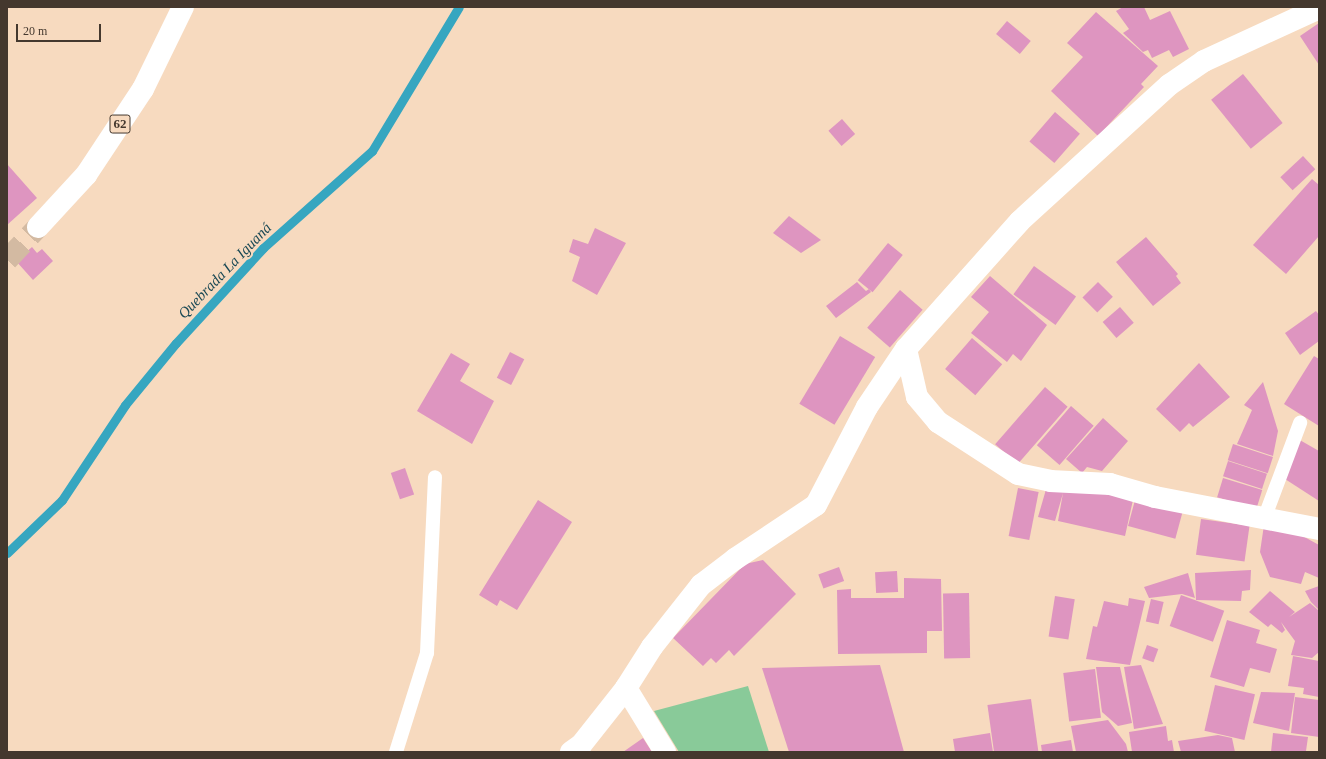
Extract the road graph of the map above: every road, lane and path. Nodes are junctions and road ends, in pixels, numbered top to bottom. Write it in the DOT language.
graph roads {
  1 [pos="183,7"];
  2 [pos="1319,8"];
  3 [pos="38,227"];
  4 [pos="906,350"];
  5 [pos="1300,423"];
  6 [pos="435,477"];
  7 [pos="1264,519"];
  8 [pos="1319,529"];
  9 [pos="626,688"];
  10 [pos="396,752"];
  11 [pos="571,752"];
  12 [pos="665,752"];
  1 -- 3 [label="main road, 62"];
  2 -- 4 [label="main road"];
  4 -- 7 [label="main road"];
  4 -- 9 [label="main road"];
  5 -- 7 [label="lane"];
  6 -- 10 [label="lane"];
  7 -- 8 [label="main road"];
  9 -- 11 [label="main road"];
  9 -- 12 [label="main road"];
}
